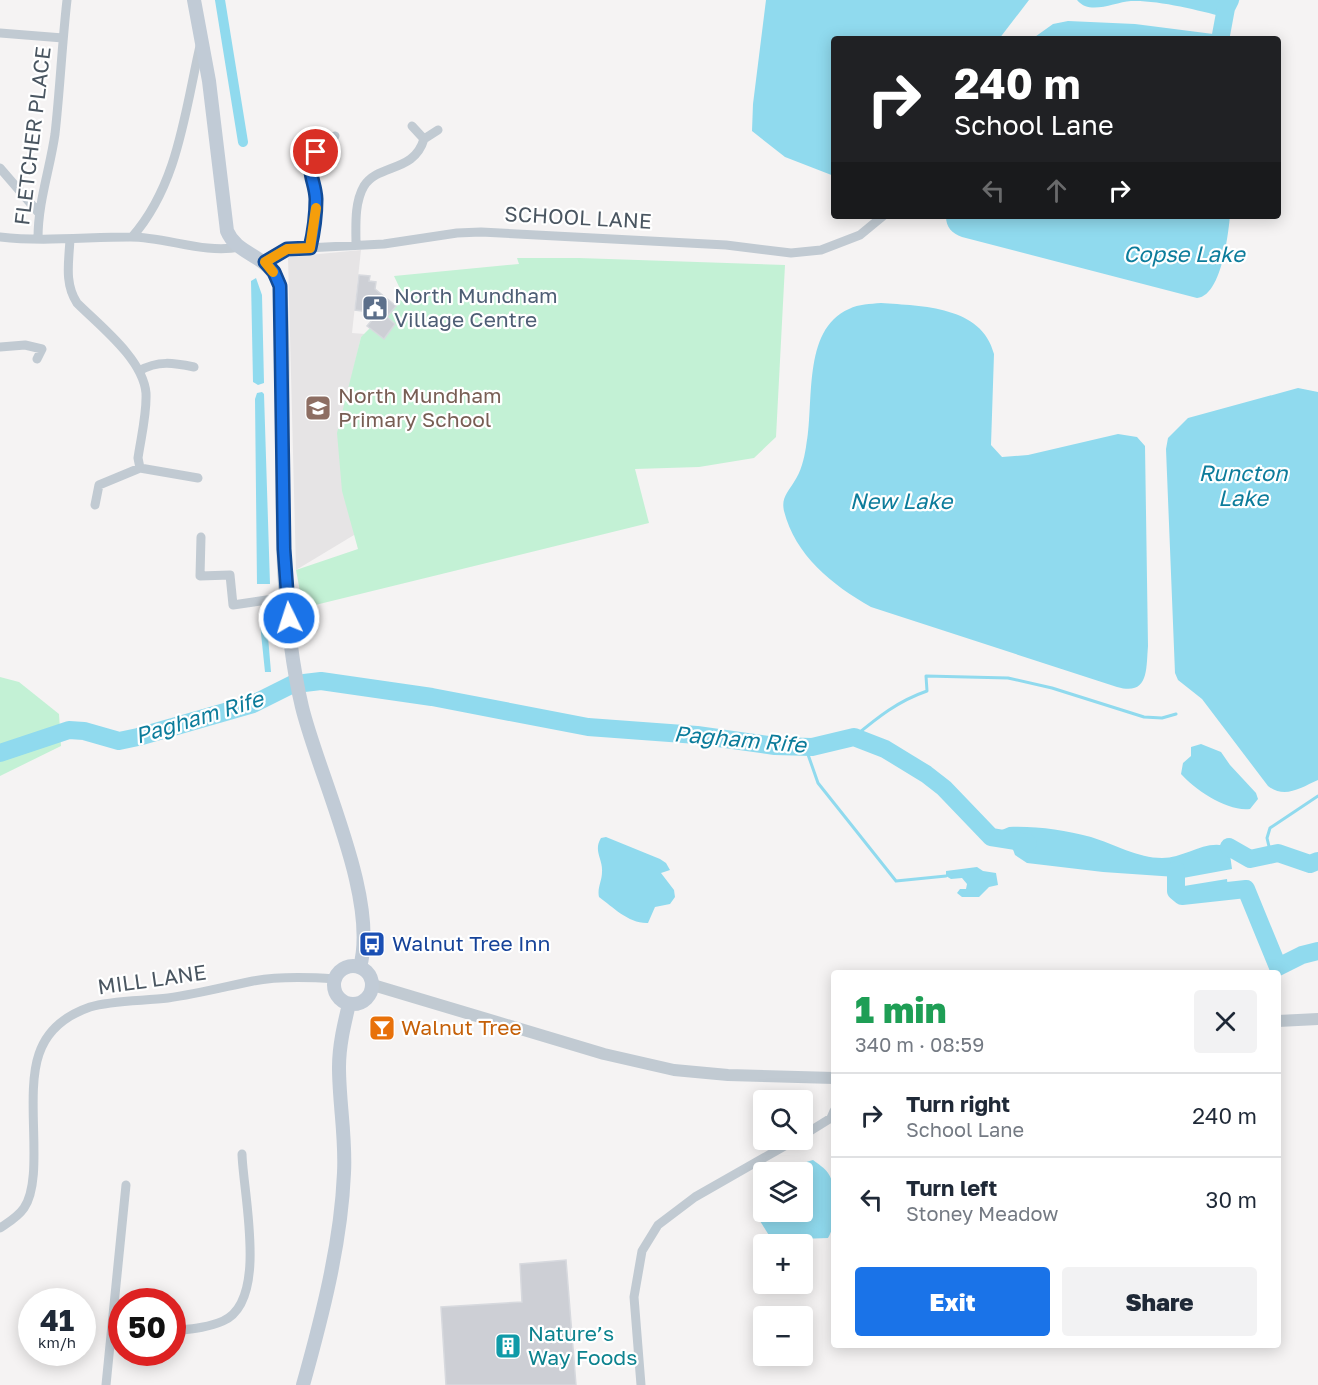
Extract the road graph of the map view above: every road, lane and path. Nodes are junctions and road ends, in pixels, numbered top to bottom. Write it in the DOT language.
graph roads {
  1 [pos="67,0"];
  2 [pos="194,0"];
  3 [pos="3,34"];
  4 [pos="63,38"];
  5 [pos="201,40"];
  6 [pos="412,126"];
  7 [pos="438,130"];
  8 [pos="310,135"];
  9 [pos="335,136"];
  10 [pos="424,139"];
  11 [pos="316,152"];
  12 [pos="0,168"];
  13 [pos="38,212"];
  14 [pos="879,219"];
  15 [pos="0,237"];
  16 [pos="132,237"];
  17 [pos="38,238"];
  18 [pos="70,239"];
  19 [pos="356,246"];
  20 [pos="240,247"];
  21 [pos="310,248"];
  22 [pos="265,262"];
  23 [pos="0,347"];
  24 [pos="37,359"];
  25 [pos="194,367"];
  26 [pos="140,371"];
  27 [pos="140,468"];
  28 [pos="198,478"];
  29 [pos="95,506"];
  30 [pos="201,537"];
  31 [pos="287,597"];
  32 [pos="360,967"];
  33 [pos="335,979"];
  34 [pos="373,985"];
  35 [pos="349,1004"];
  36 [pos="1318,1019"];
  37 [pos="1281,1021"];
  38 [pos="831,1078"];
  39 [pos="831,1118"];
  40 [pos="813,1129"];
  41 [pos="777,1150"];
  42 [pos="242,1154"];
  43 [pos="232,1171"];
  44 [pos="243,1171"];
  45 [pos="126,1185"];
  46 [pos="0,1228"];
  47 [pos="115,1288"];
  48 [pos="186,1329"];
  49 [pos="108,1362"];
  50 [pos="106,1385"];
  51 [pos="303,1385"];
  52 [pos="641,1385"];
  1 -- 4 [label="street, FLETCHER PLACE"];
  2 -- 5 [label="main road"];
  3 -- 4 [label="street, FLETCHER PLACE"];
  4 -- 13 [label="street, FLETCHER PLACE"];
  5 -- 16 [label="street"];
  5 -- 20 [label="main road"];
  6 -- 10 [label="street"];
  7 -- 10 [label="street"];
  8 -- 11 [label="street"];
  9 -- 11 [label="street"];
  10 -- 19 [label="street"];
  11 -- 21 [label="street"];
  12 -- 13 [label="street"];
  13 -- 17 [label="street, FLETCHER PLACE"];
  14 -- 19 [label="street, SCHOOL LANE"];
  15 -- 17 [label="street"];
  16 -- 18 [label="street"];
  16 -- 20 [label="street"];
  17 -- 18 [label="street"];
  18 -- 26 [label="street"];
  19 -- 21 [label="street, SCHOOL LANE"];
  20 -- 22 [label="main road"];
  21 -- 22 [label="street, SCHOOL LANE"];
  22 -- 31 [label="main road"];
  23 -- 24 [label="street"];
  25 -- 26 [label="street"];
  26 -- 27 [label="street"];
  27 -- 28 [label="street"];
  27 -- 29 [label="street"];
  30 -- 31 [label="street"];
  31 -- 32 [label="main road"];
  32 -- 33 [label="main road"];
  32 -- 34 [label="main road"];
  33 -- 35 [label="main road"];
  33 -- 46 [label="street, MILL LANE"];
  34 -- 35 [label="main road"];
  34 -- 38 [label="street"];
  35 -- 51 [label="main road"];
  36 -- 37 [label="street"];
  39 -- 40 [label="street"];
  41 -- 52 [label="street"];
  42 -- 44 [label="street"];
  43 -- 44 [label="street"];
  44 -- 48 [label="street"];
  45 -- 47 [label="street"];
  49 -- 50 [label="street"];
}
